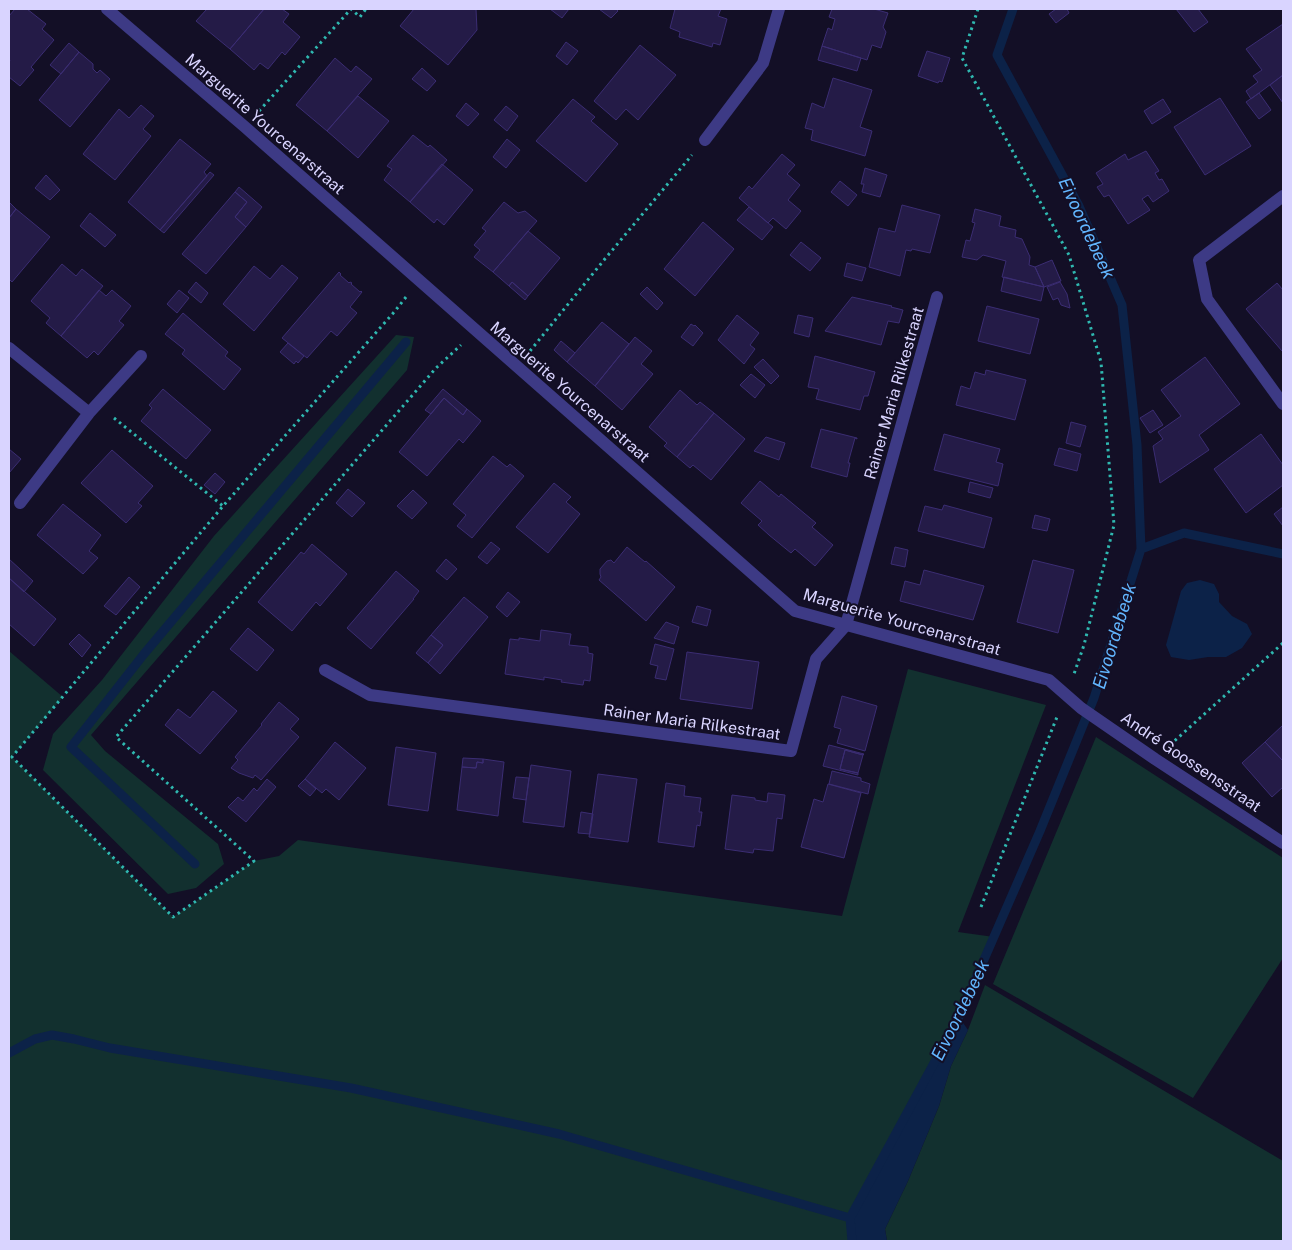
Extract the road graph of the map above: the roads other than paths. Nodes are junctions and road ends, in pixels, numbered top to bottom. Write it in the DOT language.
graph roads {
  1 [pos="107,9"];
  2 [pos="779,9"];
  3 [pos="705,140"];
  4 [pos="1283,196"];
  5 [pos="937,297"];
  6 [pos="9,348"];
  7 [pos="141,356"];
  8 [pos="1283,404"];
  9 [pos="93,409"];
  10 [pos="20,503"];
  11 [pos="846,625"];
  12 [pos="325,670"];
  13 [pos="1081,708"];
  14 [pos="1283,842"];
  1 -- 11 [label="street, Marguerite Yourcenarstraat"];
  2 -- 3 [label="street"];
  4 -- 8 [label="street"];
  5 -- 11 [label="street, Rainer Maria Rilkestraat"];
  6 -- 9 [label="street"];
  7 -- 9 [label="street"];
  9 -- 10 [label="street"];
  11 -- 12 [label="street, Rainer Maria Rilkestraat"];
  11 -- 13 [label="street, Marguerite Yourcenarstraat"];
  13 -- 14 [label="street, André Goossensstraat"];
}
